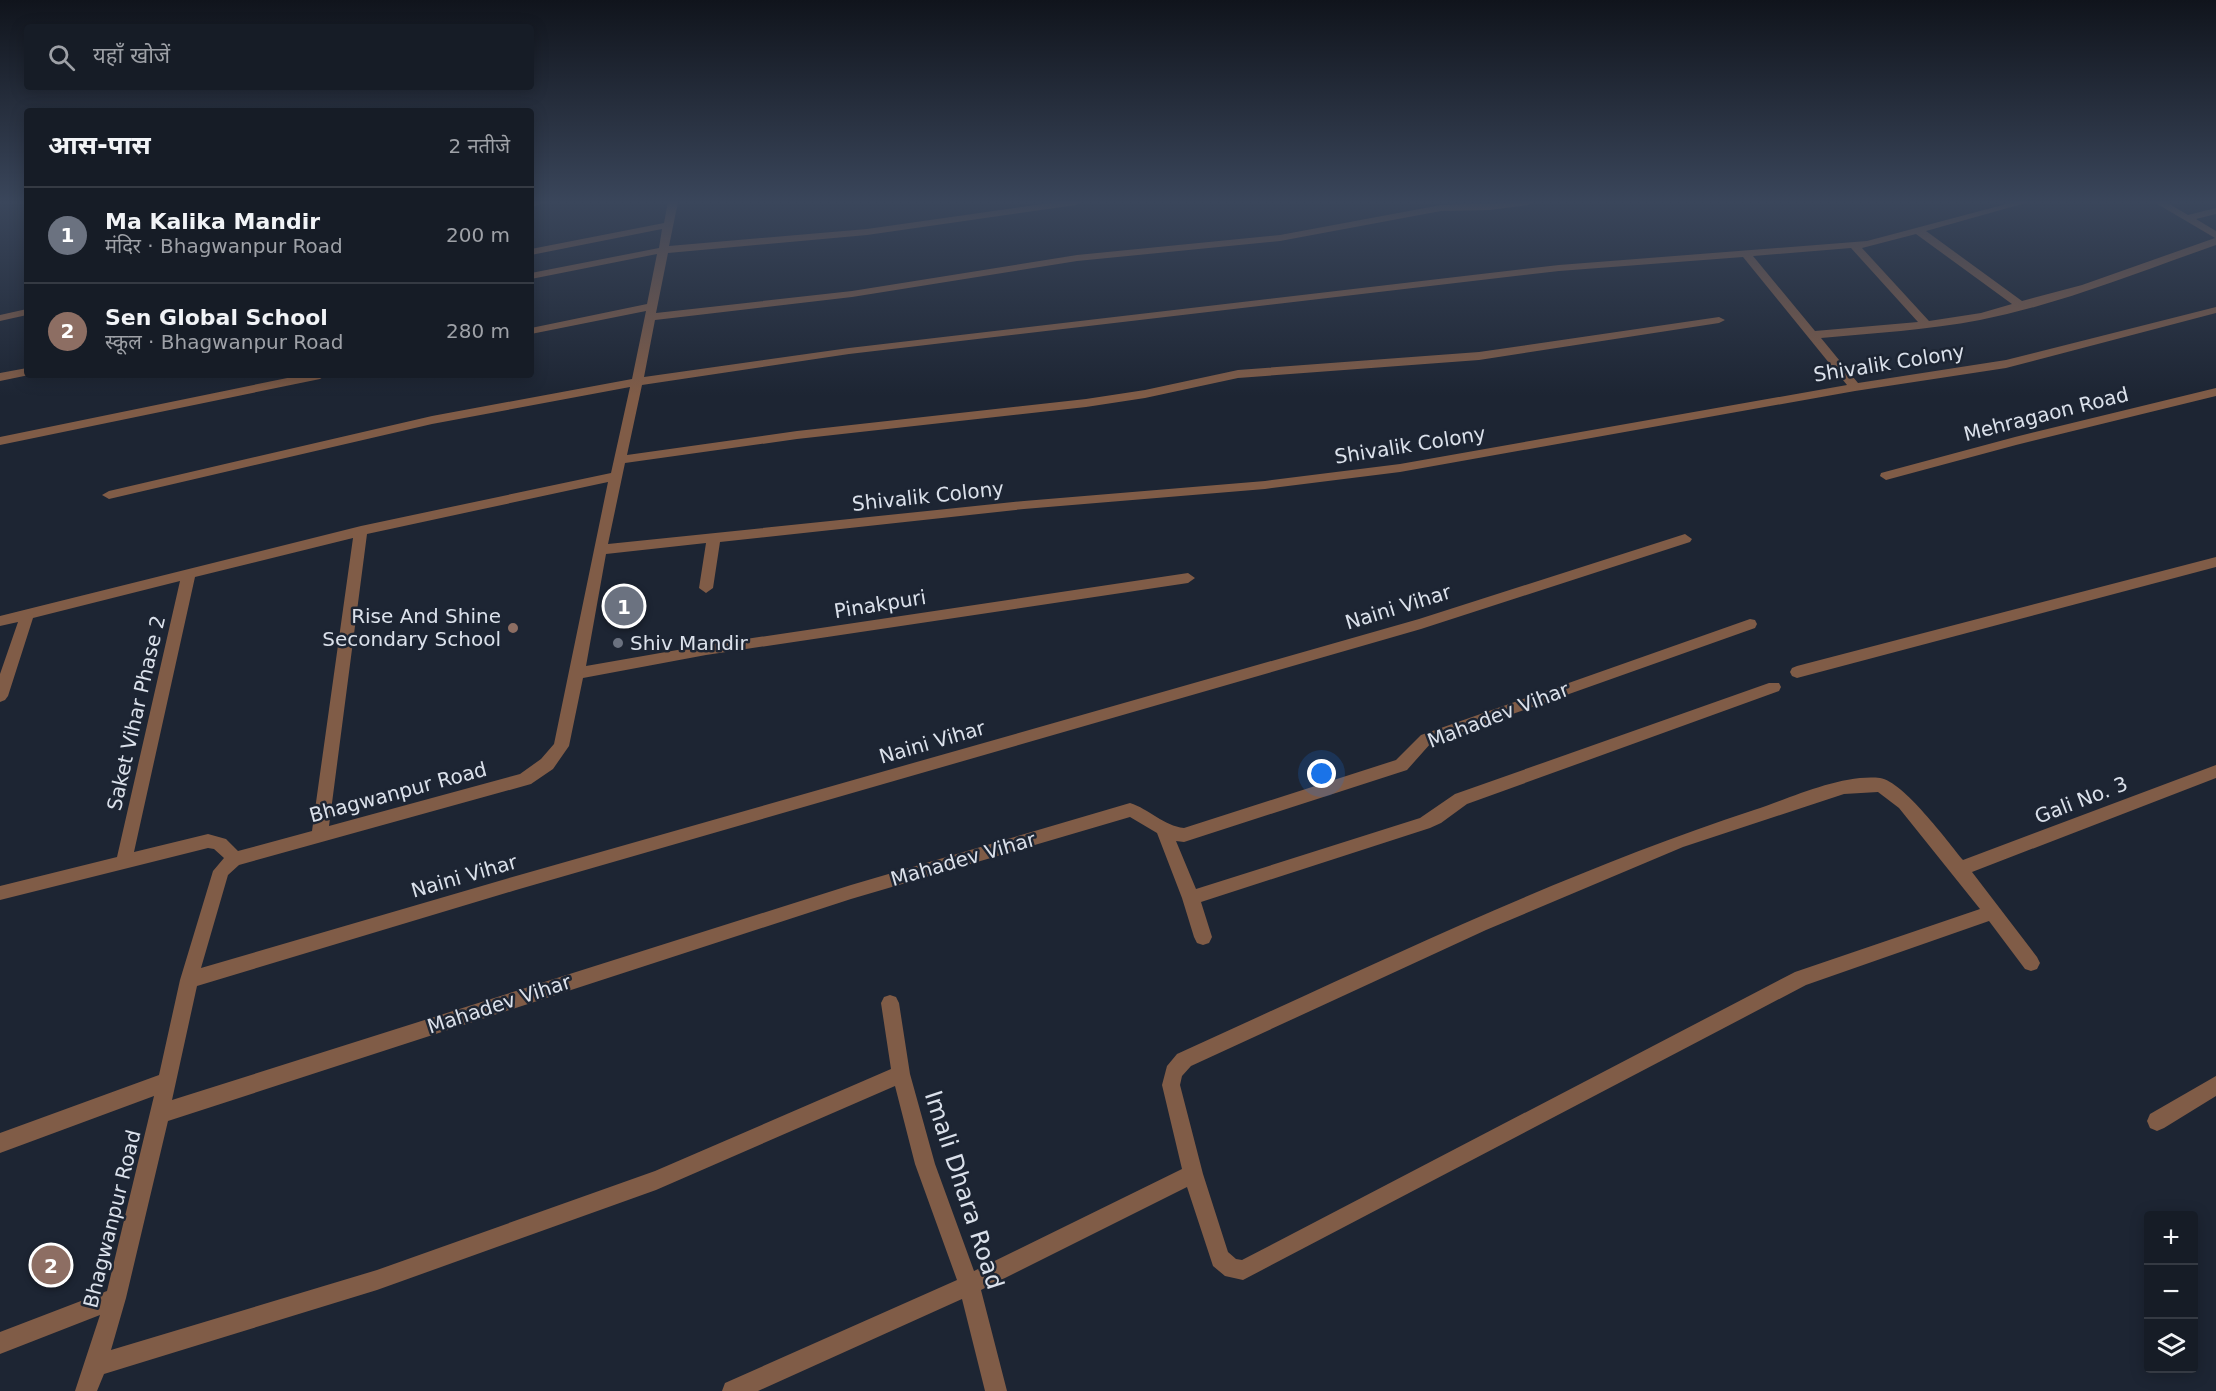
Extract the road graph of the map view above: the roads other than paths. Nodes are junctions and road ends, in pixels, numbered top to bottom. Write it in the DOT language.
graph roads {
  1 [pos="577,267"];
  2 [pos="659,267"];
  3 [pos="1021,267"];
  4 [pos="1572,267"];
  5 [pos="1756,267"];
  6 [pos="1874,267"];
  7 [pos="1968,267"];
  8 [pos="2143,267"];
  9 [pos="534,275"];
  10 [pos="2020,305"];
  11 [pos="2216,310"];
  12 [pos="650,311"];
  13 [pos="24,313"];
  14 [pos="0,318"];
  15 [pos="1719,320"];
  16 [pos="1925,323"];
  17 [pos="534,330"];
  18 [pos="1812,335"];
  19 [pos="24,373"];
  20 [pos="0,377"];
  21 [pos="305,378"];
  22 [pos="637,382"];
  23 [pos="1855,387"];
  24 [pos="2216,392"];
  25 [pos="0,441"];
  26 [pos="617,468"];
  27 [pos="1886,476"];
  28 [pos="109,495"];
  29 [pos="361,531"];
  30 [pos="714,538"];
  31 [pos="1684,539"];
  32 [pos="600,550"];
  33 [pos="2216,562"];
  34 [pos="189,573"];
  35 [pos="1188,578"];
  36 [pos="706,588"];
  37 [pos="28,613"];
  38 [pos="0,621"];
  39 [pos="1750,624"];
  40 [pos="1797,672"];
  41 [pos="577,673"];
  42 [pos="1774,687"];
  43 [pos="0,696"];
  44 [pos="2216,771"];
  45 [pos="1164,831"];
  46 [pos="319,836"];
  47 [pos="234,859"];
  48 [pos="124,862"];
  49 [pos="1960,869"];
  50 [pos="0,893"];
  51 [pos="1191,898"];
  52 [pos="1992,913"];
  53 [pos="1203,937"];
  54 [pos="2031,963"];
  55 [pos="189,980"];
  56 [pos="890,1003"];
  57 [pos="901,1074"];
  58 [pos="166,1082"];
  59 [pos="2216,1085"];
  60 [pos="159,1114"];
  61 [pos="2157,1121"];
  62 [pos="0,1143"];
  63 [pos="1193,1174"];
  64 [pos="969,1285"];
  65 [pos="116,1298"];
  66 [pos="0,1343"];
  67 [pos="96,1365"];
  68 [pos="86,1391"];
  69 [pos="733,1391"];
  70 [pos="996,1391"];
  1 -- 9 [label="street"];
  2 -- 12 [label="street, Bhagwanpur Road"];
  3 -- 12 [label="street"];
  4 -- 22 [label="street"];
  5 -- 18 [label="street"];
  6 -- 16 [label="street"];
  7 -- 10 [label="street"];
  8 -- 10 [label="street"];
  10 -- 16 [label="street"];
  11 -- 23 [label="street, Shivalik Colony"];
  12 -- 17 [label="street"];
  12 -- 22 [label="street, Bhagwanpur Road"];
  13 -- 14 [label="street"];
  15 -- 26 [label="street"];
  16 -- 18 [label="street"];
  18 -- 23 [label="street"];
  19 -- 20 [label="street"];
  21 -- 25 [label="street"];
  22 -- 26 [label="street, Bhagwanpur Road"];
  22 -- 28 [label="street"];
  23 -- 30 [label="street, Shivalik Colony"];
  24 -- 27 [label="street, Mehragaon Road"];
  26 -- 29 [label="street"];
  26 -- 32 [label="street, Bhagwanpur Road"];
  29 -- 34 [label="street"];
  29 -- 46 [label="street"];
  30 -- 32 [label="street, Shivalik Colony"];
  30 -- 36 [label="street"];
  31 -- 55 [label="street, Naini Vihar"];
  32 -- 41 [label="street, Bhagwanpur Road"];
  33 -- 40 [label="street"];
  34 -- 37 [label="street"];
  34 -- 48 [label="street, Saket Vihar Phase 2"];
  35 -- 41 [label="street, Pinakpuri"];
  37 -- 38 [label="street"];
  37 -- 43 [label="street"];
  39 -- 45 [label="street, Mahadev Vihar"];
  41 -- 46 [label="street, Bhagwanpur Road"];
  42 -- 51 [label="street"];
  44 -- 49 [label="street, Gali No. 3"];
  45 -- 51 [label="street"];
  45 -- 60 [label="street, Mahadev Vihar"];
  46 -- 47 [label="street, Bhagwanpur Road"];
  47 -- 48 [label="street"];
  47 -- 55 [label="street, Bhagwanpur Road"];
  48 -- 50 [label="street"];
  49 -- 52 [label="street"];
  49 -- 63 [label="street"];
  51 -- 53 [label="street"];
  52 -- 54 [label="street"];
  52 -- 63 [label="street"];
  55 -- 58 [label="street, Bhagwanpur Road"];
  56 -- 57 [label="street, Imali Dhara Road"];
  57 -- 64 [label="street, Imali Dhara Road"];
  57 -- 67 [label="street"];
  58 -- 60 [label="street, Bhagwanpur Road"];
  58 -- 62 [label="street"];
  59 -- 61 [label="street"];
  60 -- 65 [label="street, Bhagwanpur Road"];
  63 -- 64 [label="street"];
  64 -- 69 [label="street"];
  64 -- 70 [label="street, Imali Dhara Road"];
  65 -- 66 [label="street"];
  65 -- 67 [label="street, Bhagwanpur Road"];
  67 -- 68 [label="street, Bhagwanpur Road"];
}
